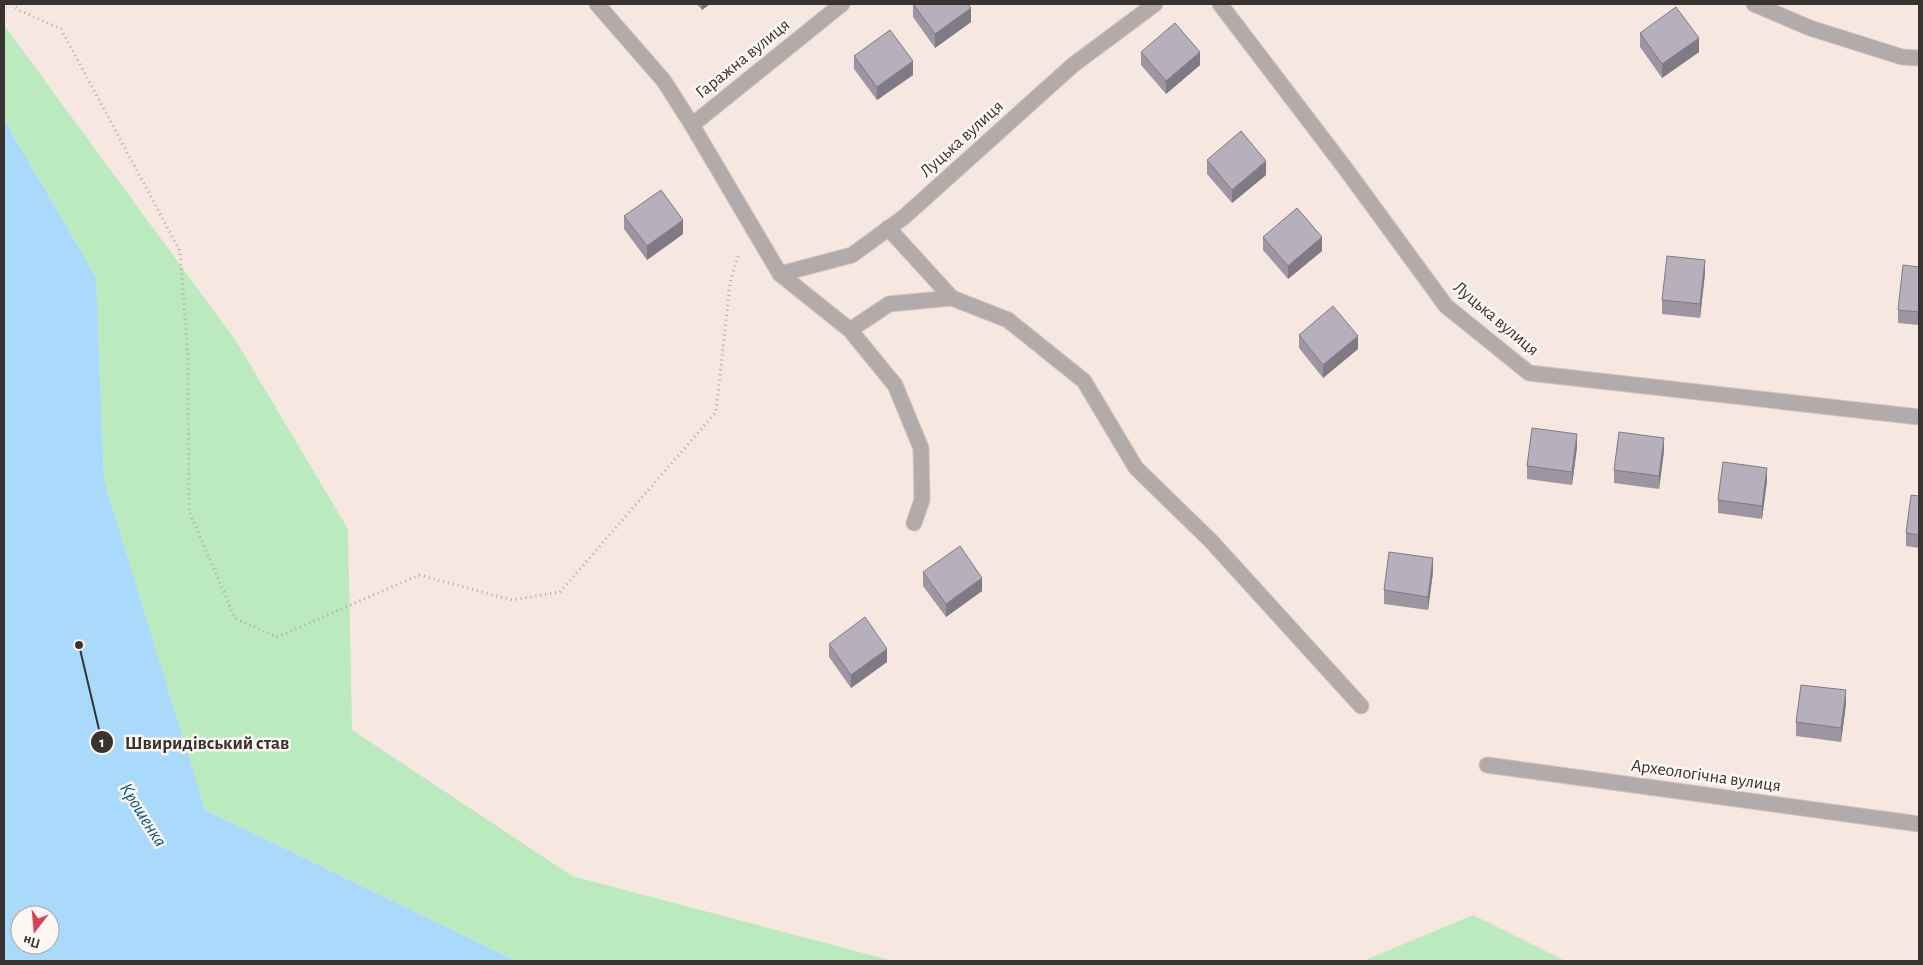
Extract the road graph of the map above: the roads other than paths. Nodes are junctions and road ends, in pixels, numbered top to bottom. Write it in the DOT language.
graph roads {
  1 [pos="597,4"];
  2 [pos="842,4"];
  3 [pos="1155,4"];
  4 [pos="1220,4"];
  5 [pos="1754,4"];
  6 [pos="1919,58"];
  7 [pos="692,125"];
  8 [pos="888,228"];
  9 [pos="780,274"];
  10 [pos="952,298"];
  11 [pos="850,330"];
  12 [pos="1919,417"];
  13 [pos="914,523"];
  14 [pos="1360,706"];
  15 [pos="1487,765"];
  16 [pos="1919,824"];
  1 -- 7 [label="street"];
  2 -- 7 [label="street, Гаражна вулиця"];
  3 -- 8 [label="street, Луцька вулиця"];
  4 -- 12 [label="street, Луцька вулиця"];
  5 -- 6 [label="street"];
  7 -- 9 [label="street"];
  8 -- 9 [label="street, Луцька вулиця"];
  8 -- 10 [label="street"];
  9 -- 11 [label="street"];
  10 -- 11 [label="street"];
  10 -- 14 [label="street"];
  11 -- 13 [label="street"];
  15 -- 16 [label="street, Археологічна вулиця"];
}
